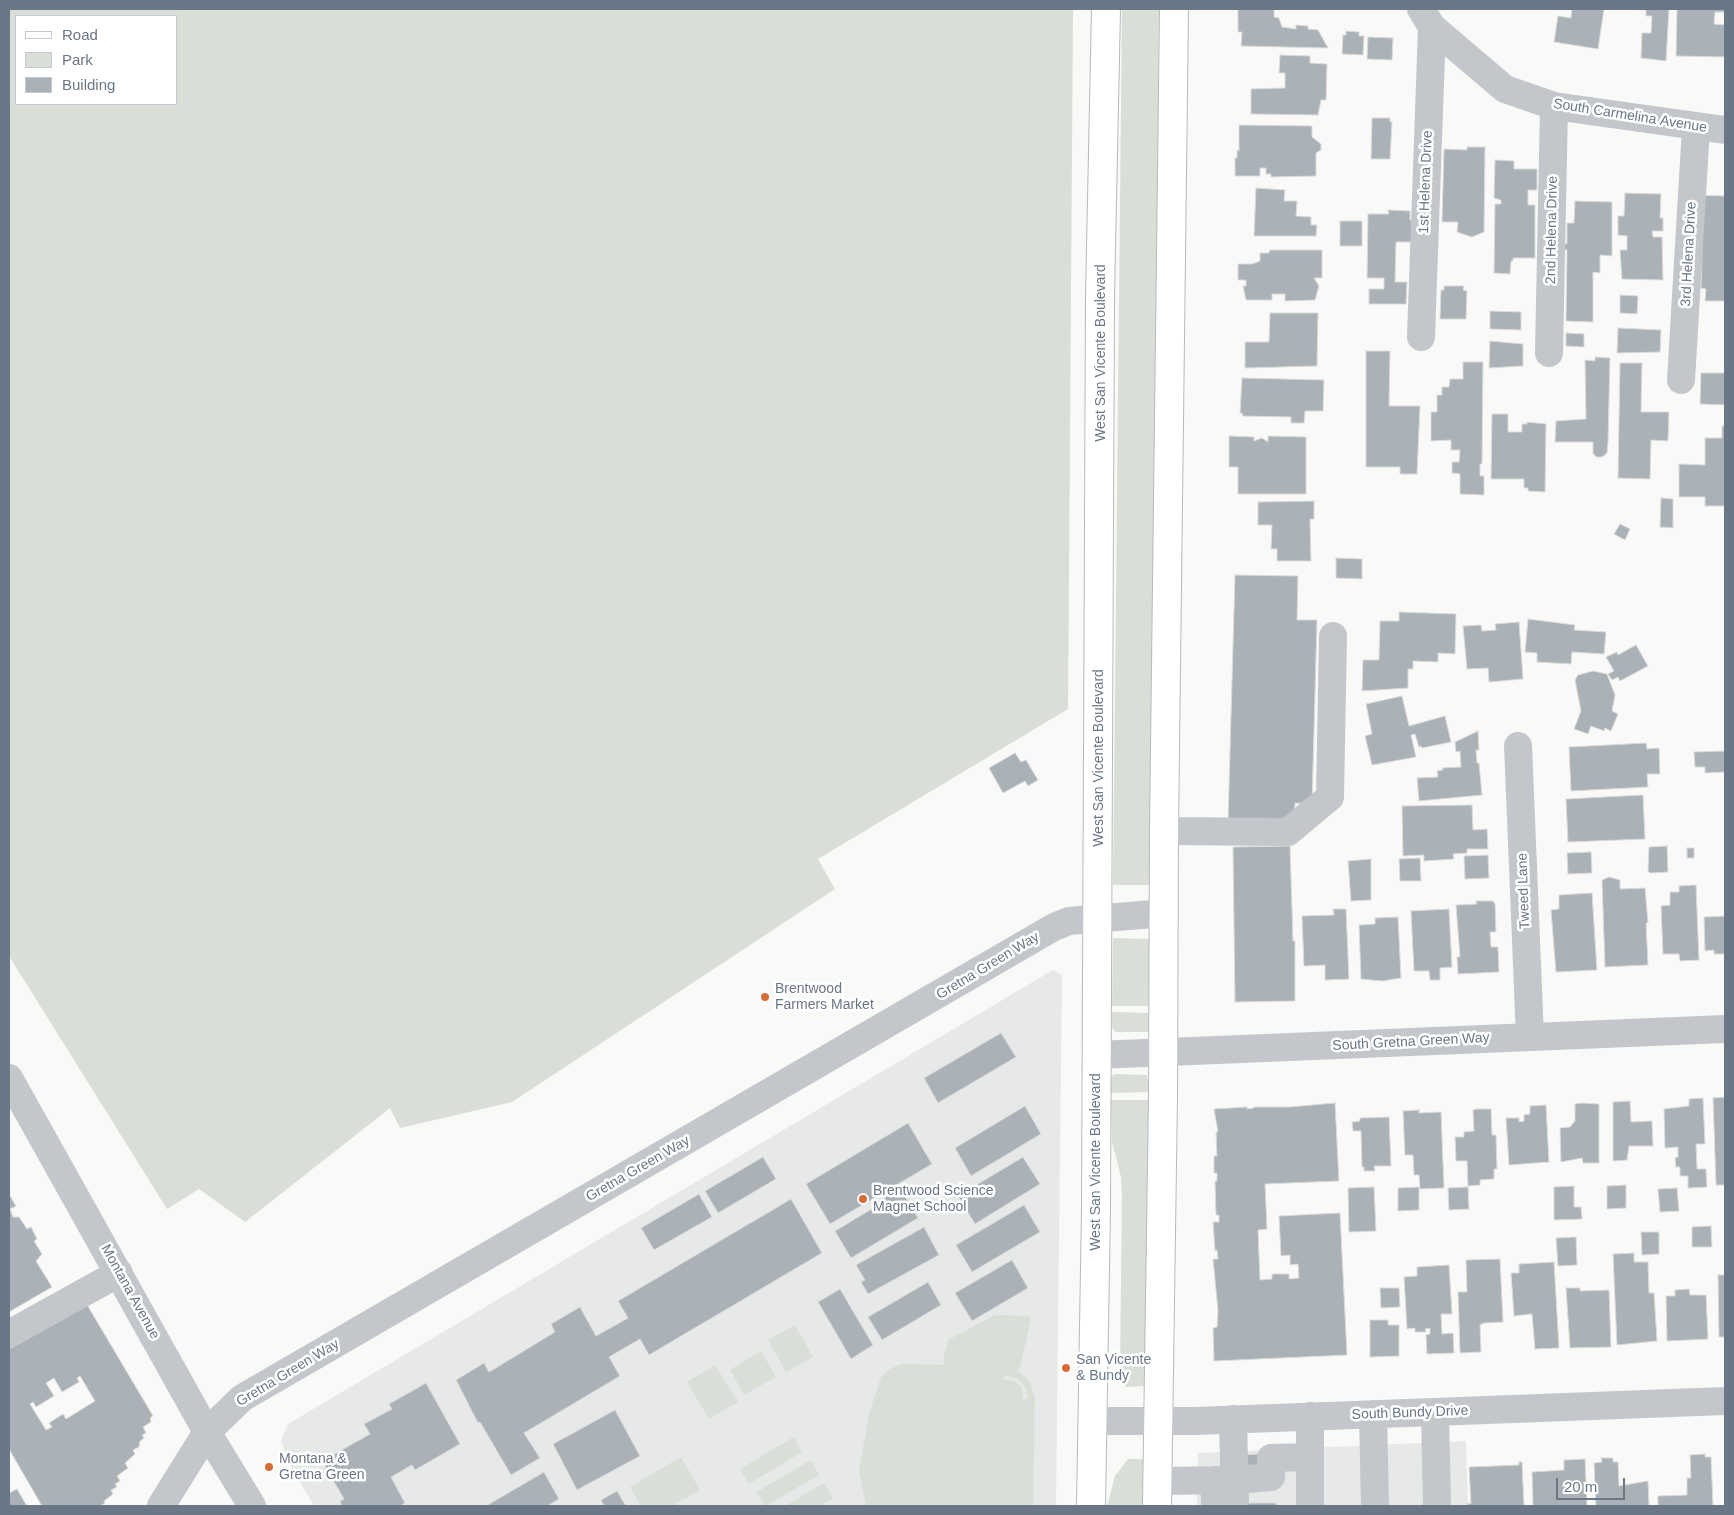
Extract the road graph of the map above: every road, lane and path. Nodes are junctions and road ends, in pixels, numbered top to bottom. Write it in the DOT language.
graph roads {
  1 [pos="1106,9"];
  2 [pos="1174,9"];
  3 [pos="1426,18"];
  4 [pos="1554,106"];
  5 [pos="1696,127"];
  6 [pos="1725,130"];
  7 [pos="1421,338"];
  8 [pos="1549,353"];
  9 [pos="1681,380"];
  10 [pos="1334,636"];
  11 [pos="1518,746"];
  12 [pos="1164,831"];
  13 [pos="1164,913"];
  14 [pos="1098,918"];
  15 [pos="1725,1029"];
  16 [pos="1530,1037"];
  17 [pos="1164,1053"];
  18 [pos="1096,1054"];
  19 [pos="9,1078"];
  20 [pos="119,1273"];
  21 [pos="9,1334"];
  22 [pos="1725,1401"];
  23 [pos="1435,1412"];
  24 [pos="1373,1414"];
  25 [pos="1310,1416"];
  26 [pos="1233,1419"];
  27 [pos="1094,1421"];
  28 [pos="1159,1422"];
  29 [pos="207,1432"];
  30 [pos="1234,1447"];
  31 [pos="1310,1456"];
  32 [pos="1271,1458"];
  33 [pos="1224,1492"];
  34 [pos="1157,1494"];
  35 [pos="161,1506"];
  36 [pos="252,1506"];
  37 [pos="1091,1506"];
  38 [pos="1310,1506"];
  39 [pos="1375,1506"];
  40 [pos="1437,1506"];
  1 -- 14 [label="main road, West San Vicente Boulevard"];
  2 -- 12 [label="main road"];
  3 -- 4 [label="street, South Carmelina Avenue"];
  3 -- 7 [label="street, 1st Helena Drive"];
  4 -- 5 [label="street, South Carmelina Avenue"];
  4 -- 8 [label="street, 2nd Helena Drive"];
  5 -- 6 [label="street, South Carmelina Avenue"];
  5 -- 9 [label="street, 3rd Helena Drive"];
  10 -- 12 [label="street"];
  11 -- 16 [label="street, Tweed Lane"];
  12 -- 13 [label="main road"];
  13 -- 14 [label="street, Gretna Green Way"];
  13 -- 17 [label="main road"];
  14 -- 18 [label="main road, West San Vicente Boulevard"];
  14 -- 29 [label="street, Gretna Green Way"];
  15 -- 16 [label="street, South Gretna Green Way"];
  16 -- 17 [label="street, South Gretna Green Way"];
  17 -- 18 [label="street, South Gretna Green Way"];
  17 -- 28 [label="main road"];
  18 -- 27 [label="main road, West San Vicente Boulevard"];
  19 -- 20 [label="street, Montana Avenue"];
  20 -- 21 [label="street"];
  20 -- 29 [label="street, Montana Avenue"];
  22 -- 23 [label="street, South Bundy Drive"];
  23 -- 24 [label="street, South Bundy Drive"];
  23 -- 40 [label="street"];
  24 -- 25 [label="street, South Bundy Drive"];
  24 -- 39 [label="street"];
  25 -- 26 [label="street, South Bundy Drive"];
  25 -- 31 [label="street"];
  26 -- 28 [label="street, South Bundy Drive"];
  26 -- 30 [label="street"];
  27 -- 28 [label="street, South Bundy Drive"];
  27 -- 37 [label="main road, West San Vicente Boulevard"];
  28 -- 34 [label="main road"];
  29 -- 35 [label="street, Gretna Green Way"];
  29 -- 36 [label="street, Montana Avenue"];
  30 -- 32 [label="street"];
  30 -- 33 [label="street"];
  31 -- 32 [label="street"];
  31 -- 38 [label="street"];
  32 -- 33 [label="street"];
  33 -- 34 [label="street"];
}
